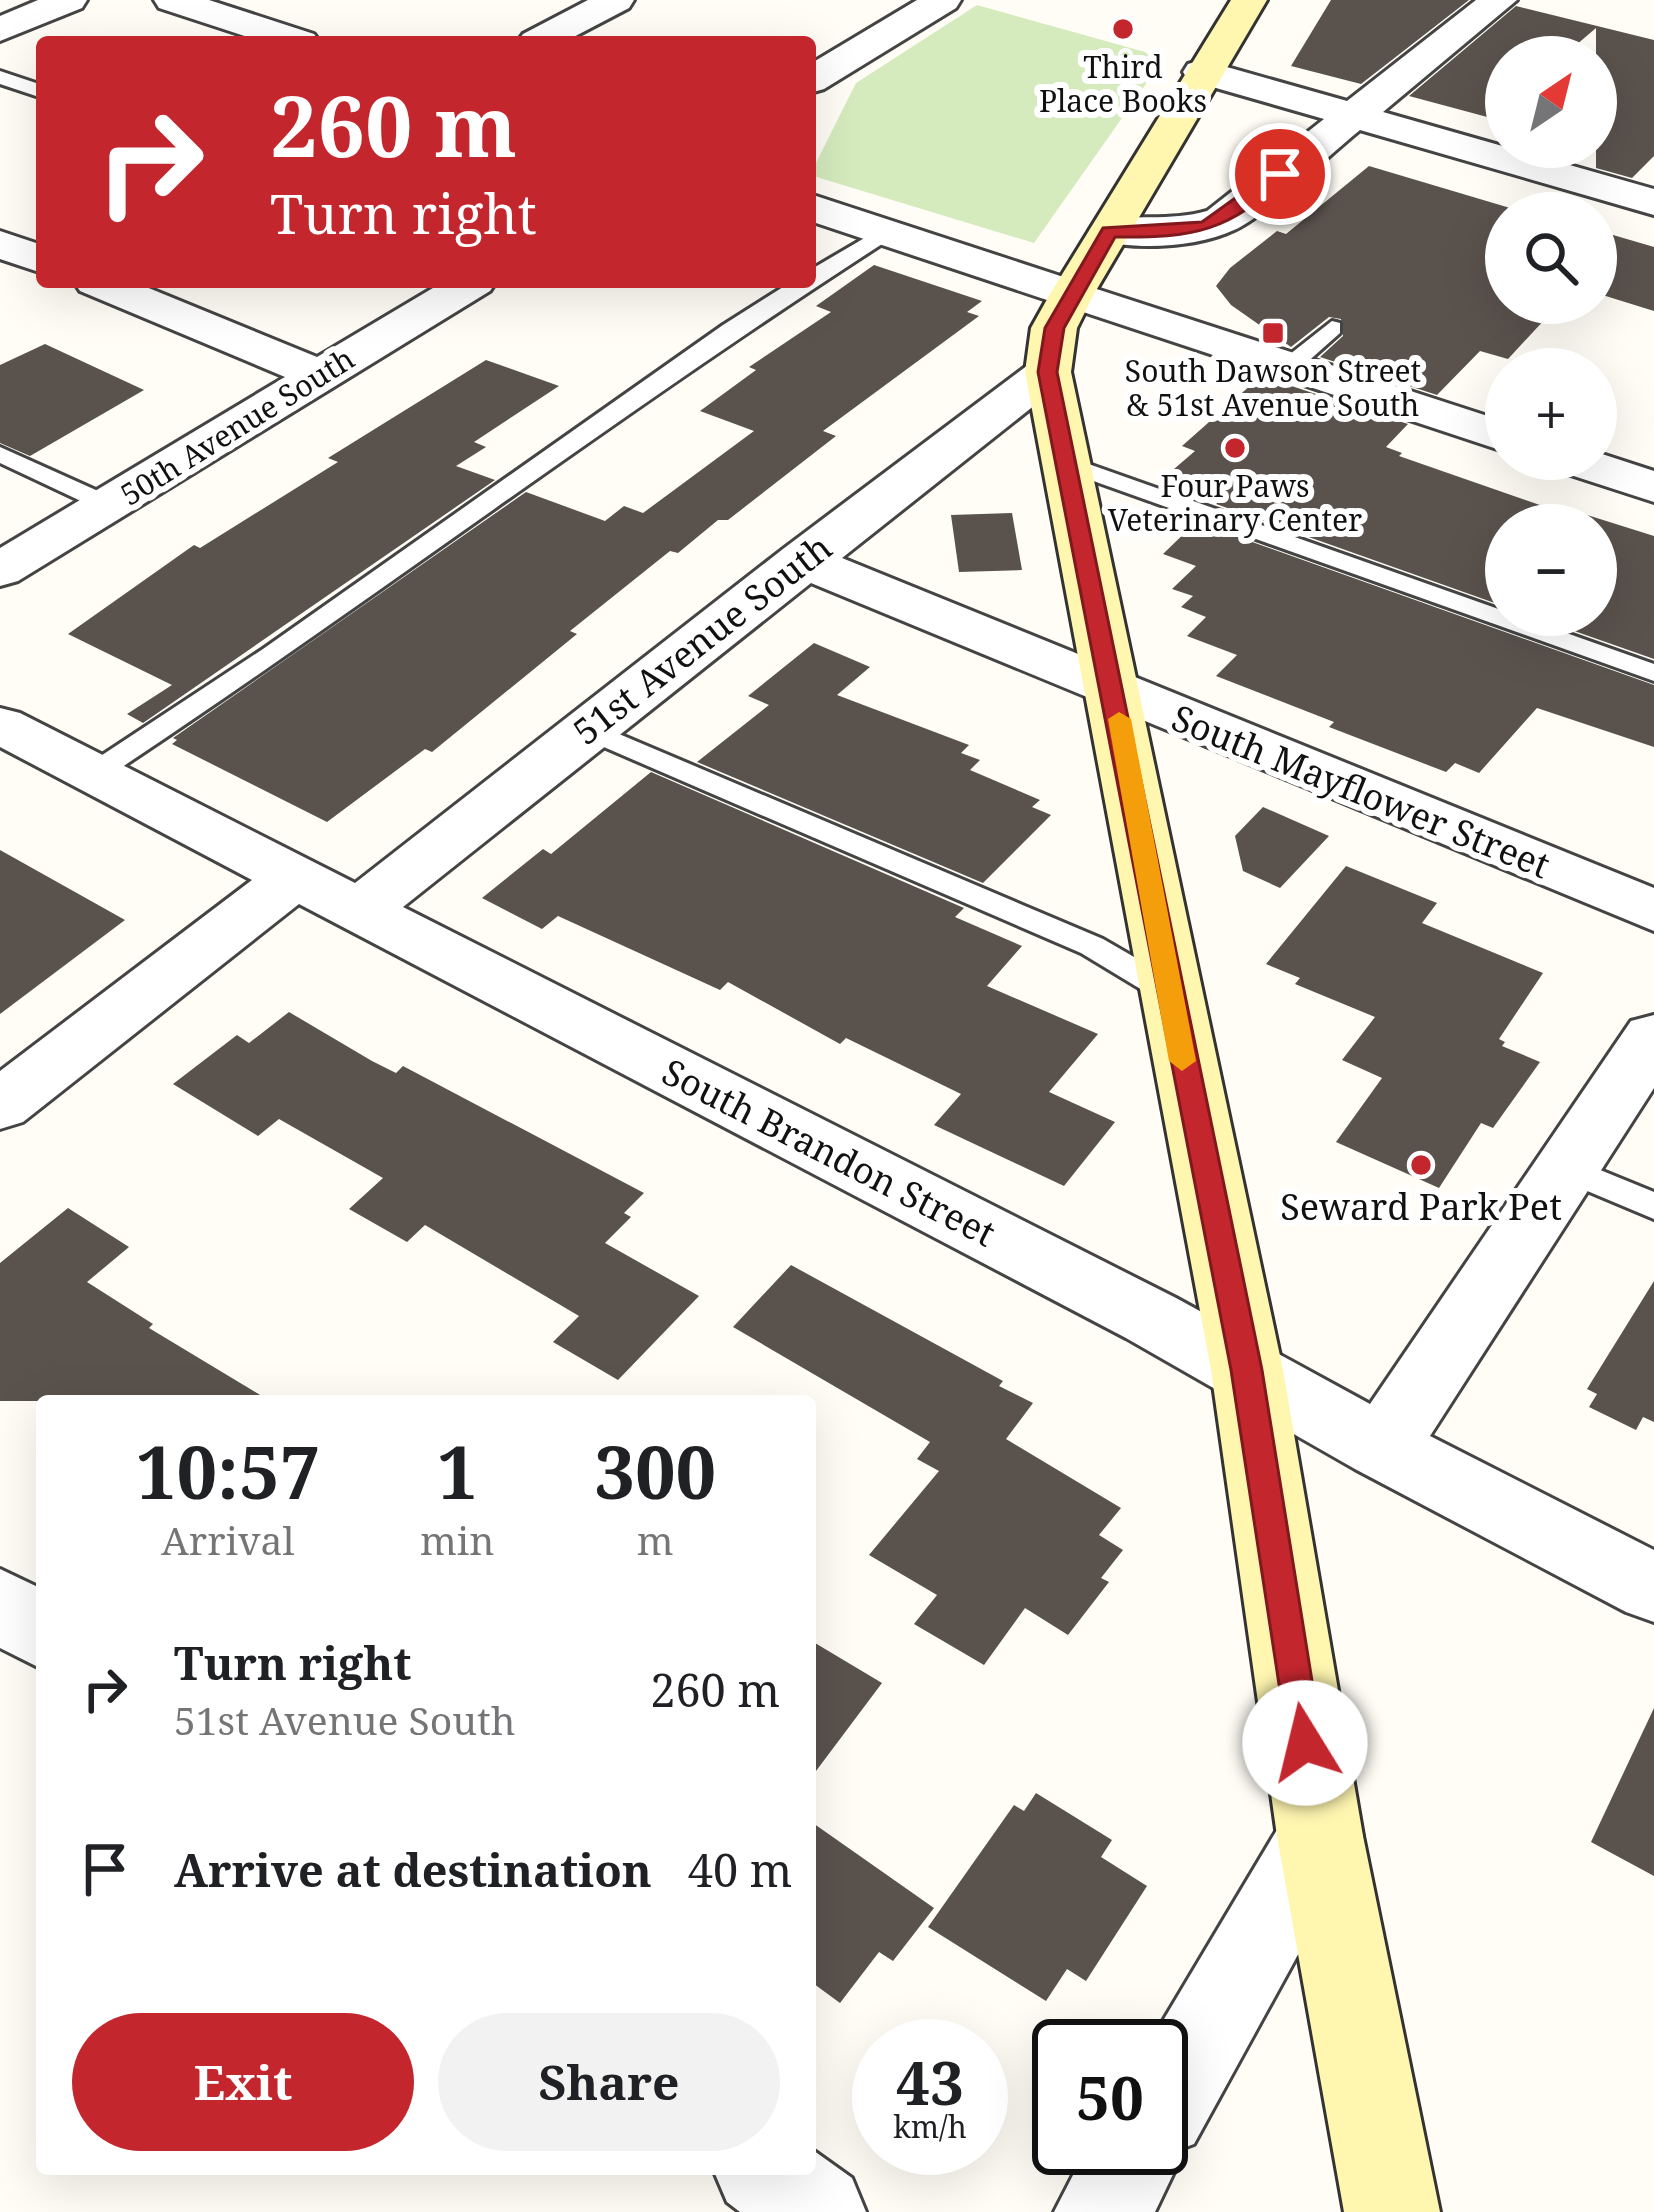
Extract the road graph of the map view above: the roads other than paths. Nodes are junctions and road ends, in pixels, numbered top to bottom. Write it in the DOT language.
graph roads {
  1 [pos="69,0"];
  2 [pos="172,0"];
  3 [pos="616,0"];
  4 [pos="944,0"];
  5 [pos="1249,0"];
  6 [pos="1499,0"];
  7 [pos="0,30"];
  8 [pos="283,36"];
  9 [pos="547,36"];
  10 [pos="1202,72"];
  11 [pos="0,77"];
  12 [pos="816,77"];
  13 [pos="36,90"];
  14 [pos="1354,116"];
  15 [pos="1654,202"];
  16 [pos="816,210"];
  17 [pos="1110,231"];
  18 [pos="885,232"];
  19 [pos="0,244"];
  20 [pos="36,258"];
  21 [pos="816,276"];
  22 [pos="110,288"];
  23 [pos="464,288"];
  24 [pos="797,288"];
  25 [pos="1072,294"];
  26 [pos="1331,328"];
  27 [pos="1288,367"];
  28 [pos="1048,372"];
  29 [pos="320,375"];
  30 [pos="1485,431"];
  31 [pos="0,454"];
  32 [pos="1066,463"];
  33 [pos="1617,475"];
  34 [pos="1654,487"];
  35 [pos="109,505"];
  36 [pos="802,560"];
  37 [pos="0,570"];
  38 [pos="1654,673"];
  39 [pos="1114,689"];
  40 [pos="0,725"];
  41 [pos="586,729"];
  42 [pos="94,773"];
  43 [pos="294,878"];
  44 [pos="360,910"];
  45 [pos="1654,911"];
  46 [pos="1168,991"];
  47 [pos="1654,1037"];
  48 [pos="6,1091"];
  49 [pos="1566,1168"];
  50 [pos="1654,1207"];
  51 [pos="1246,1370"];
  52 [pos="1382,1447"];
  53 [pos="1654,1588"];
  54 [pos="0,1603"];
  55 [pos="36,1630"];
  56 [pos="1319,1836"];
  57 [pos="1188,2064"];
  58 [pos="768,2175"];
  59 [pos="1123,2175"];
  60 [pos="818,2212"];
  61 [pos="1102,2212"];
  62 [pos="1392,2212"];
  1 -- 7 [label="street"];
  2 -- 8 [label="street"];
  3 -- 9 [label="street"];
  4 -- 12 [label="street"];
  5 -- 10 [label="main road"];
  6 -- 14 [label="street"];
  10 -- 14 [label="street"];
  10 -- 17 [label="main road"];
  11 -- 13 [label="lane"];
  14 -- 15 [label="street"];
  14 -- 17 [label="street"];
  16 -- 18 [label="street"];
  17 -- 25 [label="main road"];
  18 -- 21 [label="lane"];
  18 -- 25 [label="street"];
  19 -- 20 [label="street"];
  22 -- 29 [label="street"];
  23 -- 29 [label="street, 50th Avenue South"];
  24 -- 42 [label="lane"];
  25 -- 27 [label="street"];
  25 -- 28 [label="main road"];
  26 -- 27 [label="lane"];
  27 -- 30 [label="street"];
  28 -- 32 [label="main road"];
  28 -- 36 [label="street, 51st Avenue South"];
  29 -- 35 [label="street, 50th Avenue South"];
  31 -- 35 [label="lane"];
  32 -- 38 [label="lane"];
  32 -- 39 [label="main road"];
  33 -- 34 [label="street"];
  35 -- 37 [label="street, 50th Avenue South"];
  36 -- 39 [label="street, South Mayflower Street"];
  36 -- 41 [label="street, 51st Avenue South"];
  39 -- 45 [label="street, South Mayflower Street"];
  39 -- 46 [label="main road"];
  40 -- 42 [label="street, South Brandon Street"];
  41 -- 44 [label="street, 51st Avenue South"];
  41 -- 46 [label="lane"];
  42 -- 43 [label="street, South Brandon Street"];
  43 -- 44 [label="street, South Brandon Street"];
  43 -- 48 [label="street"];
  44 -- 51 [label="street, South Brandon Street"];
  46 -- 51 [label="main road"];
  47 -- 49 [label="street"];
  49 -- 50 [label="lane"];
  49 -- 52 [label="street"];
  51 -- 52 [label="street, South Brandon Street"];
  51 -- 56 [label="main road"];
  52 -- 53 [label="street, South Brandon Street"];
  54 -- 55 [label="street"];
  56 -- 57 [label="street"];
  56 -- 62 [label="main road"];
  58 -- 60 [label="street"];
  59 -- 61 [label="street"];
}
